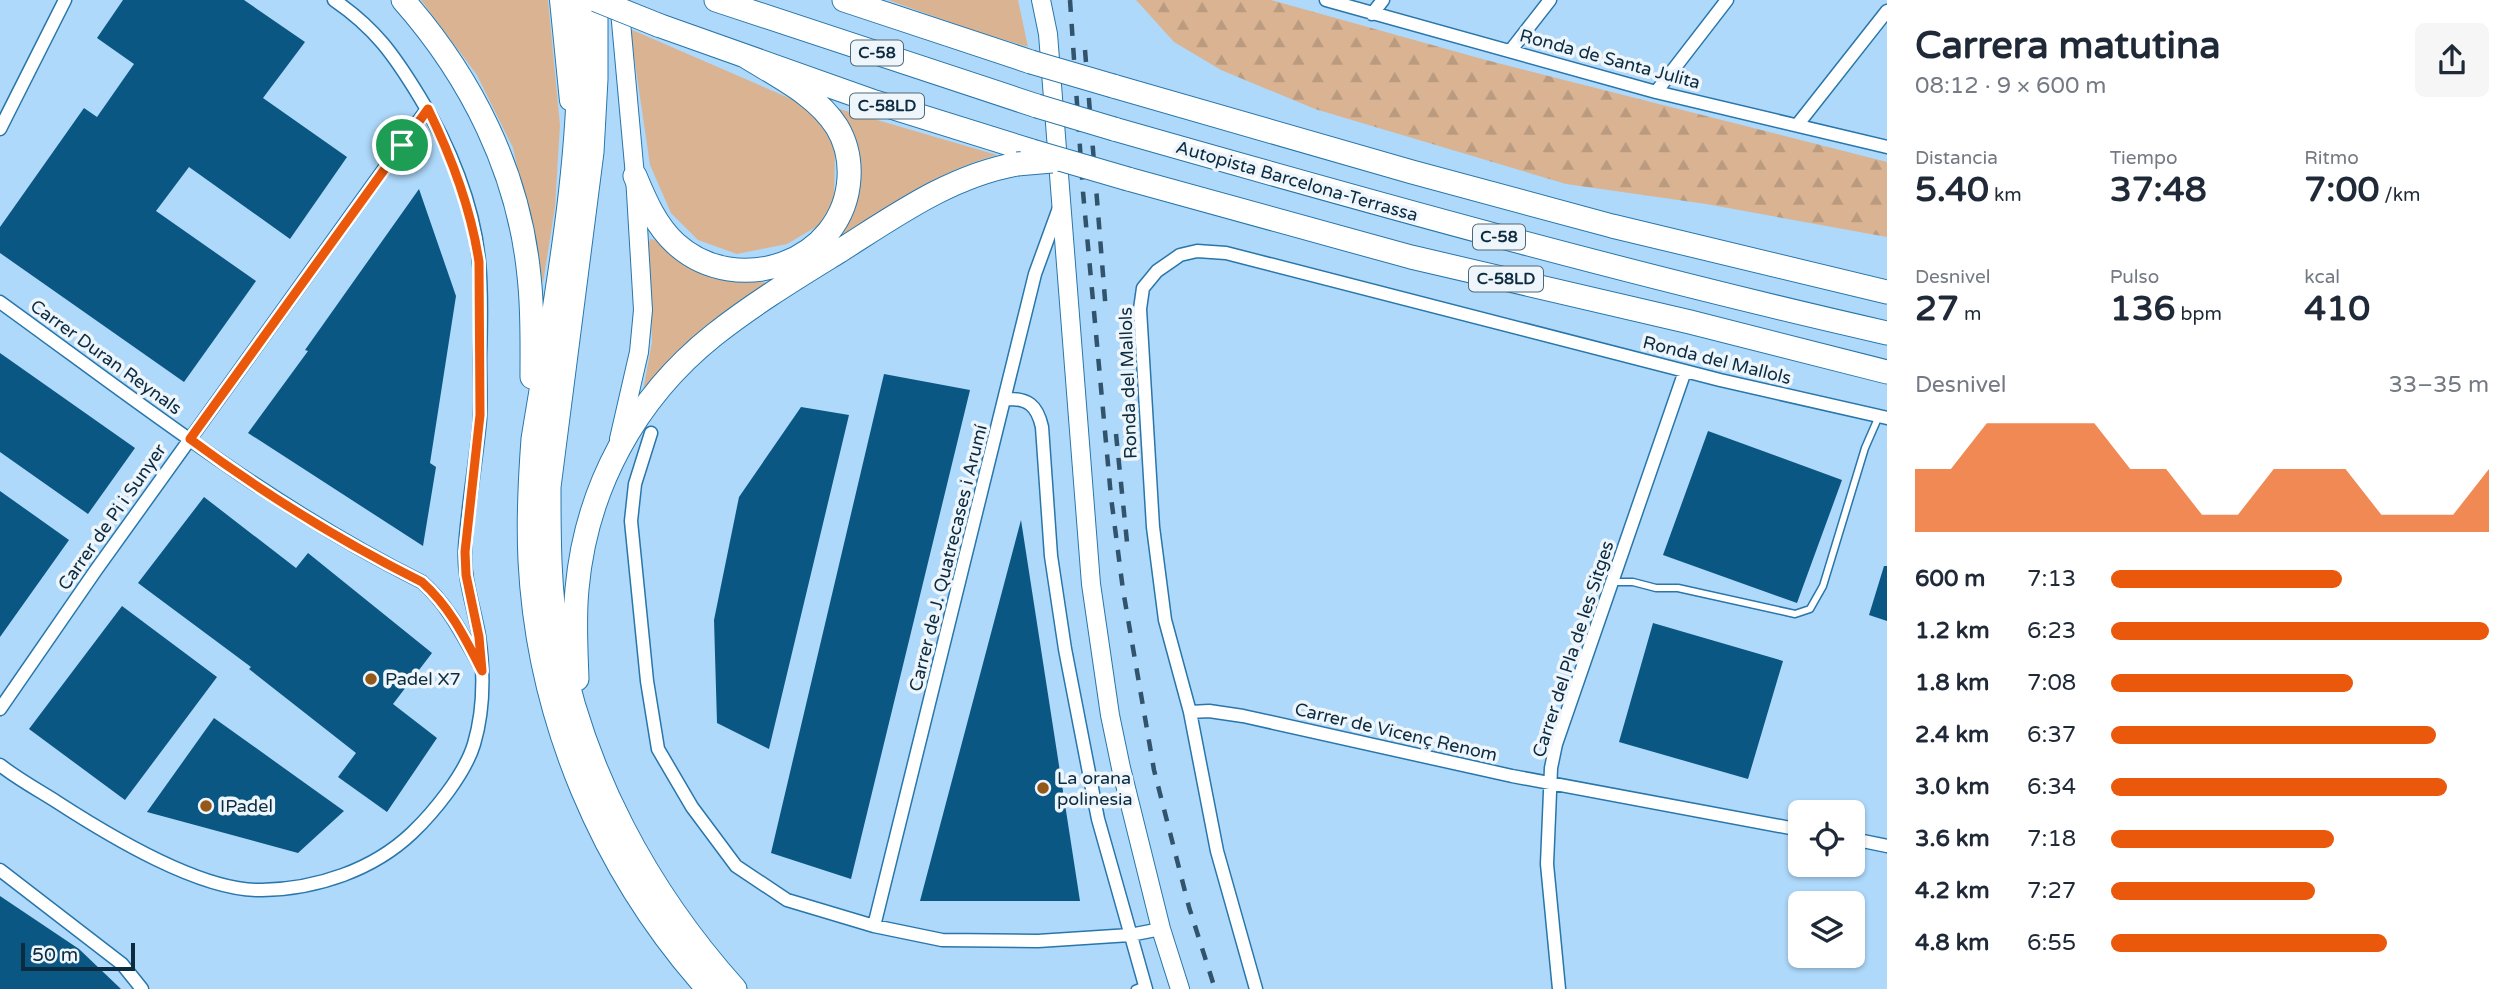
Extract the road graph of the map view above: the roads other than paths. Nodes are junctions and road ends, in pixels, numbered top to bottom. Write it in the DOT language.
graph roads {
  1 [pos="65,0"];
  2 [pos="334,0"];
  3 [pos="403,0"];
  4 [pos="559,0"];
  5 [pos="578,0"];
  6 [pos="596,0"];
  7 [pos="620,0"];
  8 [pos="716,0"];
  9 [pos="844,0"];
  10 [pos="1326,0"];
  11 [pos="1383,0"];
  12 [pos="1550,0"];
  13 [pos="1727,0"];
  14 [pos="1041,4"];
  15 [pos="1887,11"];
  16 [pos="1371,14"];
  17 [pos="1511,50"];
  18 [pos="745,55"];
  19 [pos="1656,92"];
  20 [pos="428,109"];
  21 [pos="1798,124"];
  22 [pos="0,129"];
  23 [pos="574,142"];
  24 [pos="1887,146"];
  25 [pos="1024,157"];
  26 [pos="635,176"];
  27 [pos="1062,200"];
  28 [pos="1887,292"];
  29 [pos="0,302"];
  30 [pos="1887,333"];
  31 [pos="1685,371"];
  32 [pos="1887,372"];
  33 [pos="1005,400"];
  34 [pos="1883,417"];
  35 [pos="651,433"];
  36 [pos="190,439"];
  37 [pos="533,439"];
  38 [pos="617,450"];
  39 [pos="1612,582"];
  40 [pos="482,671"];
  41 [pos="0,709"];
  42 [pos="1190,712"];
  43 [pos="579,721"];
  44 [pos="3,770"];
  45 [pos="1552,783"];
  46 [pos="1788,828"];
  47 [pos="1865,841"];
  48 [pos="1887,846"];
  49 [pos="0,870"];
  50 [pos="874,926"];
  51 [pos="1161,929"];
  52 [pos="1130,934"];
  53 [pos="1142,988"];
  54 [pos="142,989"];
  55 [pos="708,989"];
  56 [pos="735,989"];
  57 [pos="1180,989"];
  58 [pos="1256,989"];
  59 [pos="1559,989"];
  1 -- 22 [label="street"];
  2 -- 20 [label="street"];
  3 -- 37 [label="highway"];
  4 -- 23 [label="main road"];
  5 -- 23 [label="highway"];
  6 -- 18 [label="highway, C-58LD, bridge"];
  6 -- 43 [label="highway"];
  7 -- 26 [label="main road"];
  8 -- 30 [label="highway, Autopista Barcelona-Terrassa / C-58, bridge"];
  9 -- 28 [label="highway, C-58, bridge"];
  10 -- 16 [label="street, Ronda de Santa Julita"];
  11 -- 16 [label="street"];
  12 -- 17 [label="street"];
  13 -- 19 [label="street"];
  14 -- 27 [label="main road"];
  15 -- 21 [label="street"];
  16 -- 17 [label="street, Ronda de Santa Julita"];
  17 -- 19 [label="street, Ronda de Santa Julita"];
  18 -- 25 [label="highway, C-58LD"];
  18 -- 26 [label="highway"];
  19 -- 21 [label="street, Ronda de Santa Julita"];
  20 -- 36 [label="street, Carrer de Pi i Sunyer"];
  20 -- 40 [label="street"];
  21 -- 24 [label="street, Ronda de Santa Julita"];
  23 -- 37 [label="highway"];
  25 -- 32 [label="highway, C-58LD, bridge"];
  25 -- 38 [label="highway"];
  26 -- 38 [label="main road"];
  27 -- 33 [label="street, Carrer de J. Quatrecases i Arumí"];
  27 -- 51 [label="main road"];
  29 -- 36 [label="street, Carrer Duran Reynals"];
  31 -- 34 [label="street, Ronda del Mallols"];
  31 -- 39 [label="street, Carrer del Pla de les Sitges"];
  31 -- 42 [label="street, Ronda del Mallols"];
  33 -- 50 [label="street, Carrer de J. Quatrecases i Arumí"];
  33 -- 52 [label="street"];
  34 -- 39 [label="lane"];
  35 -- 50 [label="street"];
  36 -- 40 [label="street, Carrer Duran Reynals"];
  36 -- 41 [label="street, Carrer de Pi i Sunyer"];
  37 -- 55 [label="highway"];
  38 -- 43 [label="highway"];
  39 -- 45 [label="street, Carrer del Pla de les Sitges"];
  40 -- 44 [label="street"];
  42 -- 45 [label="street, Carrer de Vicenç Renom"];
  42 -- 58 [label="street, Ronda del Mallols"];
  43 -- 56 [label="highway"];
  45 -- 46 [label="street, Carrer de Vicenç Renom"];
  45 -- 59 [label="street, Carrer del Pla de les Sitges"];
  47 -- 48 [label="street"];
  49 -- 54 [label="street"];
  50 -- 52 [label="street"];
  51 -- 52 [label="street"];
  51 -- 57 [label="main road"];
  52 -- 53 [label="street"];
}
